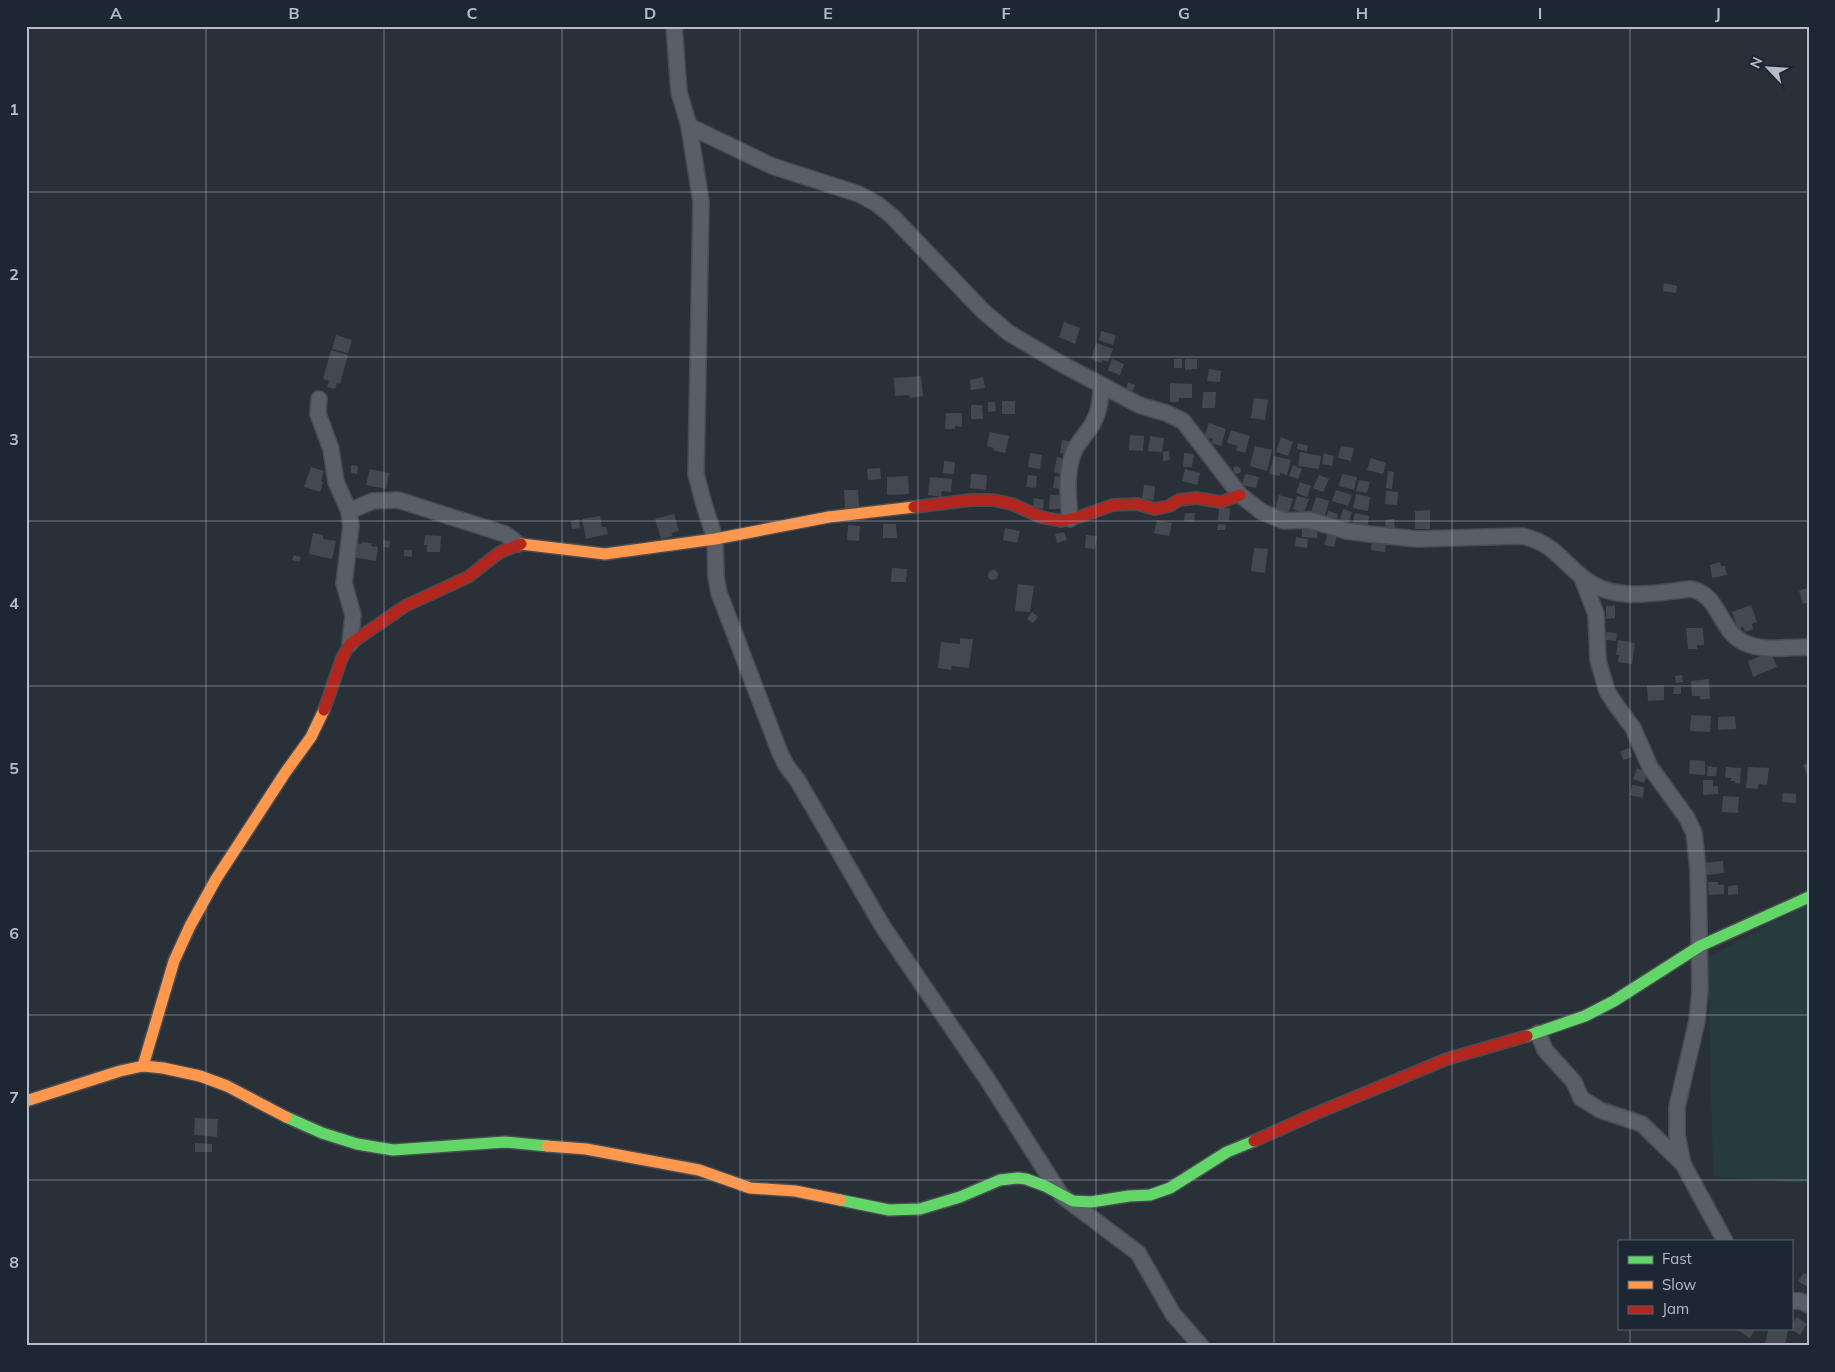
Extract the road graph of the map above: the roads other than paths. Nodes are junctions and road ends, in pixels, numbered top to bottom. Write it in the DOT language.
graph roads {
  1 [pos="674,26"];
  2 [pos="689,126"];
  3 [pos="1102,385"];
  4 [pos="319,399"];
  5 [pos="1240,495"];
  6 [pos="349,511"];
  7 [pos="1070,519"];
  8 [pos="715,539"];
  9 [pos="518,544"];
  10 [pos="1582,577"];
  11 [pos="350,644"];
  12 [pos="1809,647"];
  13 [pos="1809,897"];
  14 [pos="1700,946"];
  15 [pos="1538,1033"];
  16 [pos="143,1066"];
  17 [pos="26,1101"];
  18 [pos="1683,1164"];
  19 [pos="1061,1195"];
  20 [pos="1724,1240"];
  21 [pos="1792,1301"];
  22 [pos="1809,1304"];
  23 [pos="1201,1346"];
  1 -- 2 [label="street"];
  2 -- 3 [label="street"];
  2 -- 8 [label="street"];
  3 -- 5 [label="street"];
  3 -- 7 [label="street"];
  4 -- 6 [label="street"];
  5 -- 7 [label="street"];
  5 -- 10 [label="street"];
  6 -- 9 [label="street"];
  6 -- 11 [label="street"];
  7 -- 8 [label="street"];
  8 -- 9 [label="street"];
  8 -- 19 [label="street"];
  9 -- 11 [label="street"];
  10 -- 12 [label="street"];
  10 -- 14 [label="street"];
  11 -- 16 [label="street"];
  13 -- 14 [label="street"];
  14 -- 15 [label="street"];
  14 -- 18 [label="street"];
  15 -- 18 [label="street"];
  15 -- 19 [label="street"];
  16 -- 17 [label="street"];
  16 -- 19 [label="street"];
  18 -- 20 [label="street"];
  19 -- 23 [label="street"];
  21 -- 22 [label="street"];
}
